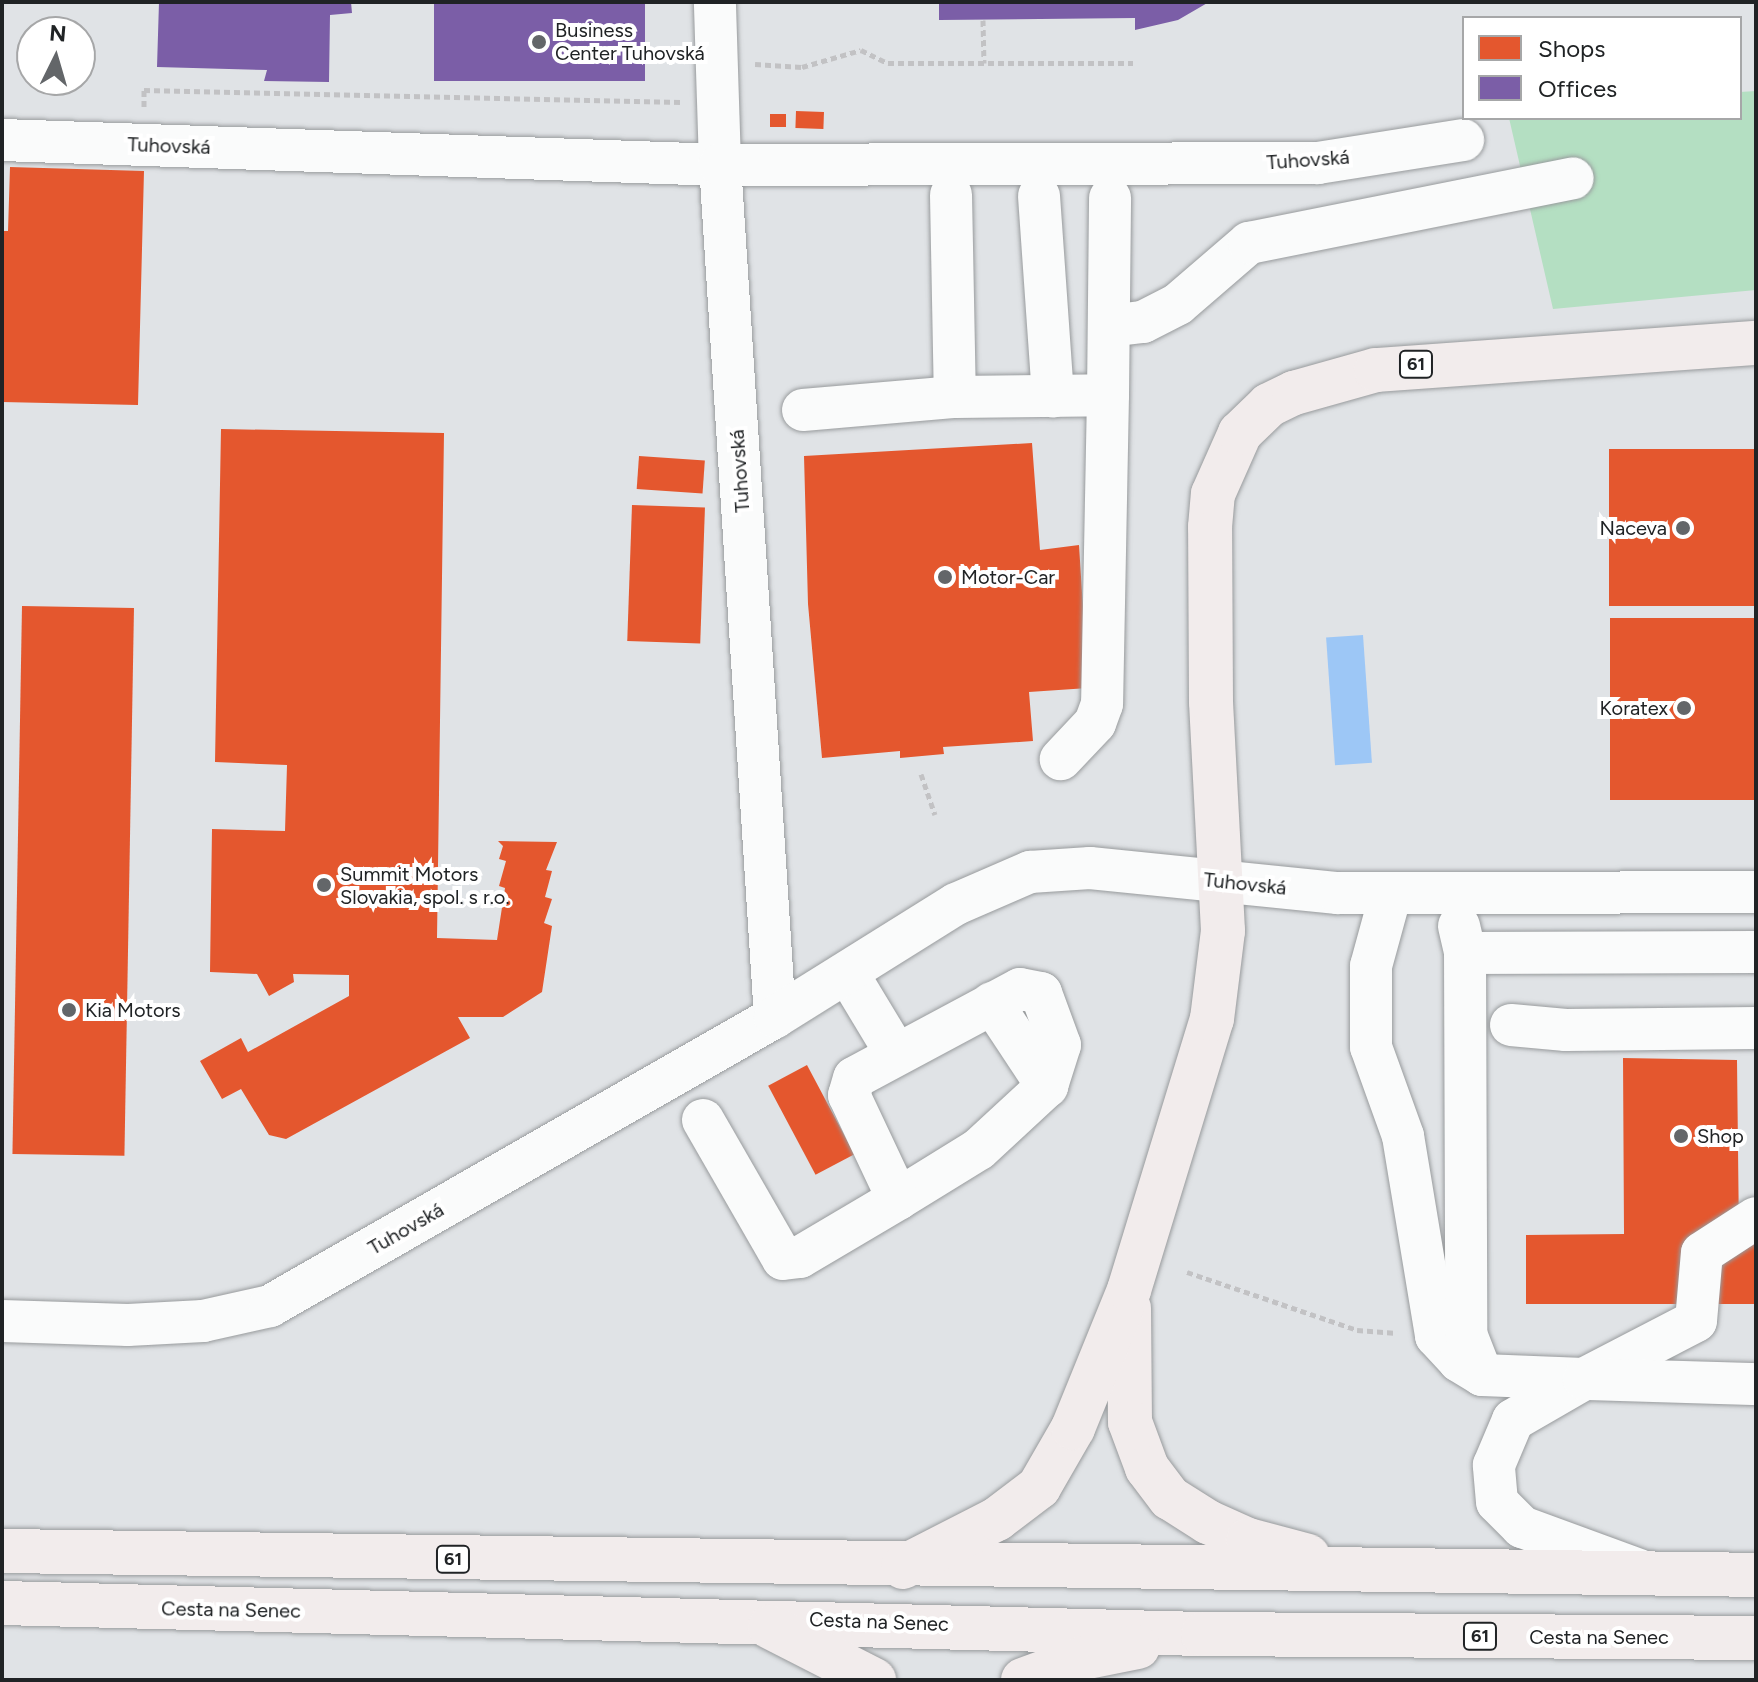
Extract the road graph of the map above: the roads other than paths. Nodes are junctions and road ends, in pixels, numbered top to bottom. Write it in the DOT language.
graph roads {
  1 [pos="715,2"];
  2 [pos="2,140"];
  3 [pos="1463,140"];
  4 [pos="720,165"];
  5 [pos="1573,178"];
  6 [pos="951,195"];
  7 [pos="1039,196"];
  8 [pos="1110,198"];
  9 [pos="1109,326"];
  10 [pos="1756,343"];
  11 [pos="1108,395"];
  12 [pos="955,397"];
  13 [pos="1053,397"];
  14 [pos="803,410"];
  15 [pos="1061,759"];
  16 [pos="1219,879"];
  17 [pos="1756,892"];
  18 [pos="1391,893"];
  19 [pos="1452,893"];
  20 [pos="1756,952"];
  21 [pos="1465,953"];
  22 [pos="848,974"];
  23 [pos="775,1017"];
  24 [pos="1511,1025"];
  25 [pos="1756,1028"];
  26 [pos="895,1052"];
  27 [pos="703,1120"];
  28 [pos="898,1199"];
  29 [pos="1756,1218"];
  30 [pos="1129,1290"];
  31 [pos="2,1321"];
  32 [pos="1482,1375"];
  33 [pos="1584,1379"];
  34 [pos="1756,1384"];
  35 [pos="2,1551"];
  36 [pos="903,1567"];
  37 [pos="1370,1573"];
  38 [pos="1756,1575"];
  39 [pos="1655,1576"];
  40 [pos="2,1603"];
  41 [pos="749,1618"];
  42 [pos="1203,1634"];
  43 [pos="1756,1638"];
  44 [pos="874,1680"];
  45 [pos="1023,1680"];
  1 -- 4 [label="street"];
  2 -- 4 [label="street, Tuhovská"];
  3 -- 4 [label="street, Tuhovská"];
  4 -- 23 [label="street, Tuhovská"];
  5 -- 9 [label="street"];
  6 -- 12 [label="street"];
  7 -- 13 [label="street"];
  8 -- 9 [label="street"];
  9 -- 11 [label="street"];
  10 -- 16 [label="main road, 61"];
  11 -- 13 [label="street"];
  11 -- 15 [label="street"];
  12 -- 13 [label="street"];
  12 -- 14 [label="street"];
  16 -- 18 [label="street, Tuhovská"];
  16 -- 22 [label="street, Tuhovská"];
  16 -- 30 [label="main road, 61"];
  17 -- 19 [label="street, Tuhovská"];
  18 -- 19 [label="street, Tuhovská"];
  18 -- 32 [label="street"];
  19 -- 21 [label="street"];
  20 -- 21 [label="street"];
  21 -- 32 [label="street"];
  22 -- 23 [label="street, Tuhovská"];
  22 -- 26 [label="street"];
  23 -- 31 [label="street, Tuhovská"];
  24 -- 25 [label="street"];
  26 -- 28 [label="street"];
  26 -- 28 [label="street"];
  27 -- 28 [label="street"];
  29 -- 33 [label="street"];
  30 -- 36 [label="main road, 61"];
  30 -- 37 [label="main road, 61"];
  32 -- 33 [label="street"];
  33 -- 34 [label="street"];
  33 -- 39 [label="street"];
  35 -- 36 [label="main road, 61"];
  36 -- 37 [label="main road, 61"];
  37 -- 39 [label="main road, 61"];
  38 -- 39 [label="main road, 61"];
  40 -- 41 [label="main road, Cesta na Senec / 61"];
  41 -- 42 [label="main road, Cesta na Senec / 61"];
  41 -- 44 [label="main road, 61"];
  42 -- 43 [label="main road, Cesta na Senec / 61"];
  42 -- 45 [label="main road, 61"];
}
